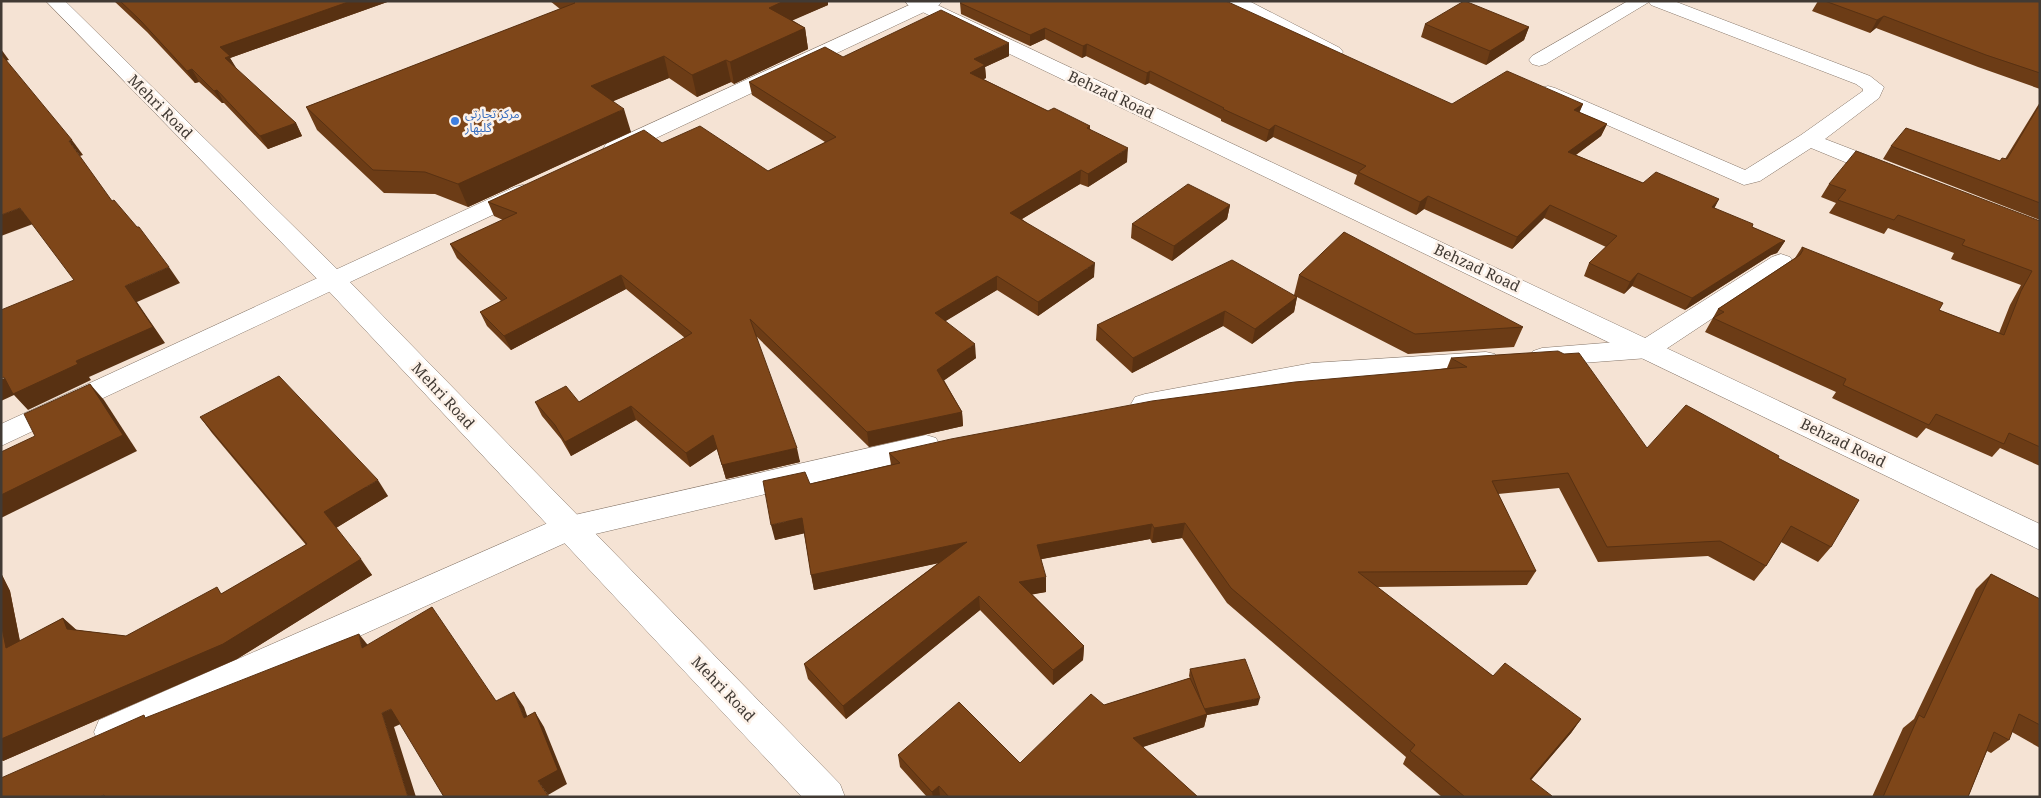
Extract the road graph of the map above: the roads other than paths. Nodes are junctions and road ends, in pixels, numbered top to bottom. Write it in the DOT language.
graph roads {
  1 [pos="55,1"];
  2 [pos="1235,1"];
  3 [pos="1641,1"];
  4 [pos="1657,1"];
  5 [pos="923,3"];
  6 [pos="1339,56"];
  7 [pos="1539,60"];
  8 [pos="1546,92"];
  9 [pos="1809,140"];
  10 [pos="592,159"];
  11 [pos="1910,180"];
  12 [pos="538,184"];
  13 [pos="1781,262"];
  14 [pos="333,280"];
  15 [pos="1648,350"];
  16 [pos="1117,409"];
  17 [pos="1,436"];
  18 [pos="952,441"];
  19 [pos="568,528"];
  20 [pos="2040,538"];
  21 [pos="82,746"];
  22 [pos="827,797"];
  1 -- 14 [label="main road, Mehri Road"];
  2 -- 6 [label="main road"];
  3 -- 7 [label="main road"];
  4 -- 9 [label="main road"];
  5 -- 10 [label="main road"];
  5 -- 15 [label="main road, Behzad Road"];
  8 -- 9 [label="main road"];
  9 -- 11 [label="main road"];
  12 -- 14 [label="main road"];
  13 -- 15 [label="main road"];
  14 -- 17 [label="main road"];
  14 -- 19 [label="main road, Mehri Road"];
  15 -- 16 [label="main road"];
  15 -- 20 [label="main road, Behzad Road"];
  18 -- 19 [label="main road"];
  19 -- 21 [label="main road"];
  19 -- 22 [label="main road, Mehri Road"];
}
